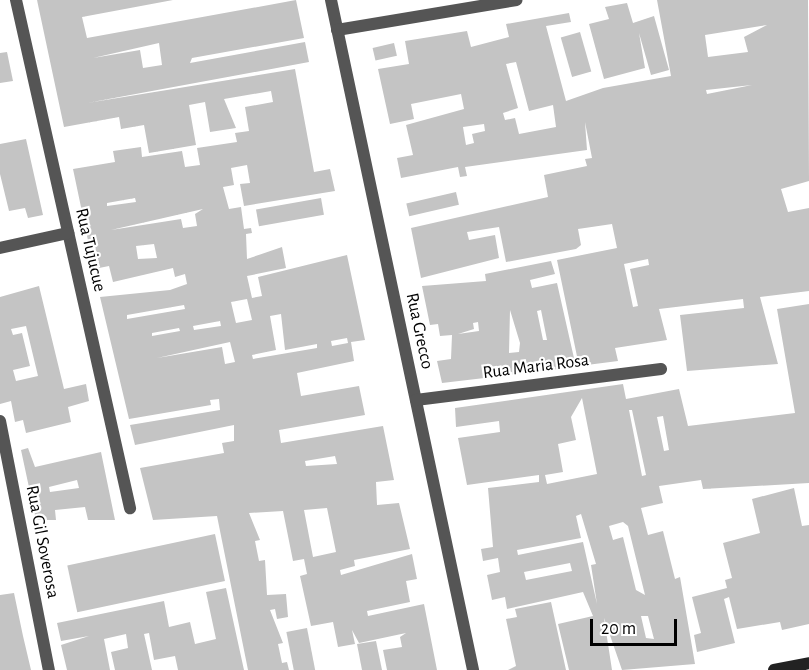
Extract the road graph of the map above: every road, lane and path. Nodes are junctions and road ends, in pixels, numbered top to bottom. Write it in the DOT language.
graph roads {
  1 [pos="16,0"];
  2 [pos="331,0"];
  3 [pos="517,0"];
  4 [pos="337,30"];
  5 [pos="68,233"];
  6 [pos="0,248"];
  7 [pos="661,369"];
  8 [pos="416,400"];
  9 [pos="0,421"];
  10 [pos="130,508"];
  11 [pos="809,663"];
  12 [pos="49,670"];
  13 [pos="473,670"];
  14 [pos="774,670"];
  1 -- 5 [label="street, Rua Tujucue"];
  2 -- 4 [label="street, Rua Grecco"];
  3 -- 4 [label="street"];
  4 -- 8 [label="street, Rua Grecco"];
  5 -- 6 [label="street"];
  5 -- 10 [label="street, Rua Tujucue"];
  7 -- 8 [label="street, Rua Maria Rosa"];
  8 -- 13 [label="street, Rua Grecco"];
  9 -- 12 [label="street, Rua Gil Soverosa"];
  11 -- 14 [label="street"];
}
